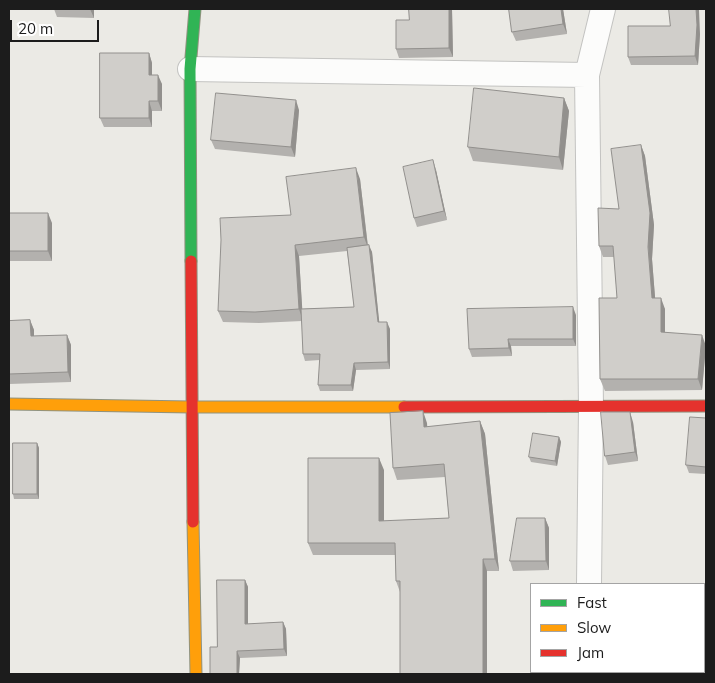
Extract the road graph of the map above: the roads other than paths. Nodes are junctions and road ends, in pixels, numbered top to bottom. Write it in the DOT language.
graph roads {
  1 [pos="195,9"];
  2 [pos="603,9"];
  3 [pos="190,69"];
  4 [pos="587,75"];
  5 [pos="9,404"];
  6 [pos="591,406"];
  7 [pos="706,406"];
  8 [pos="191,407"];
  9 [pos="589,583"];
  10 [pos="196,674"];
  1 -- 3 [label="street"];
  2 -- 4 [label="street"];
  3 -- 4 [label="street"];
  3 -- 8 [label="street"];
  4 -- 6 [label="street"];
  5 -- 8 [label="street"];
  6 -- 7 [label="street"];
  6 -- 8 [label="street"];
  6 -- 9 [label="street"];
  8 -- 10 [label="street"];
}
